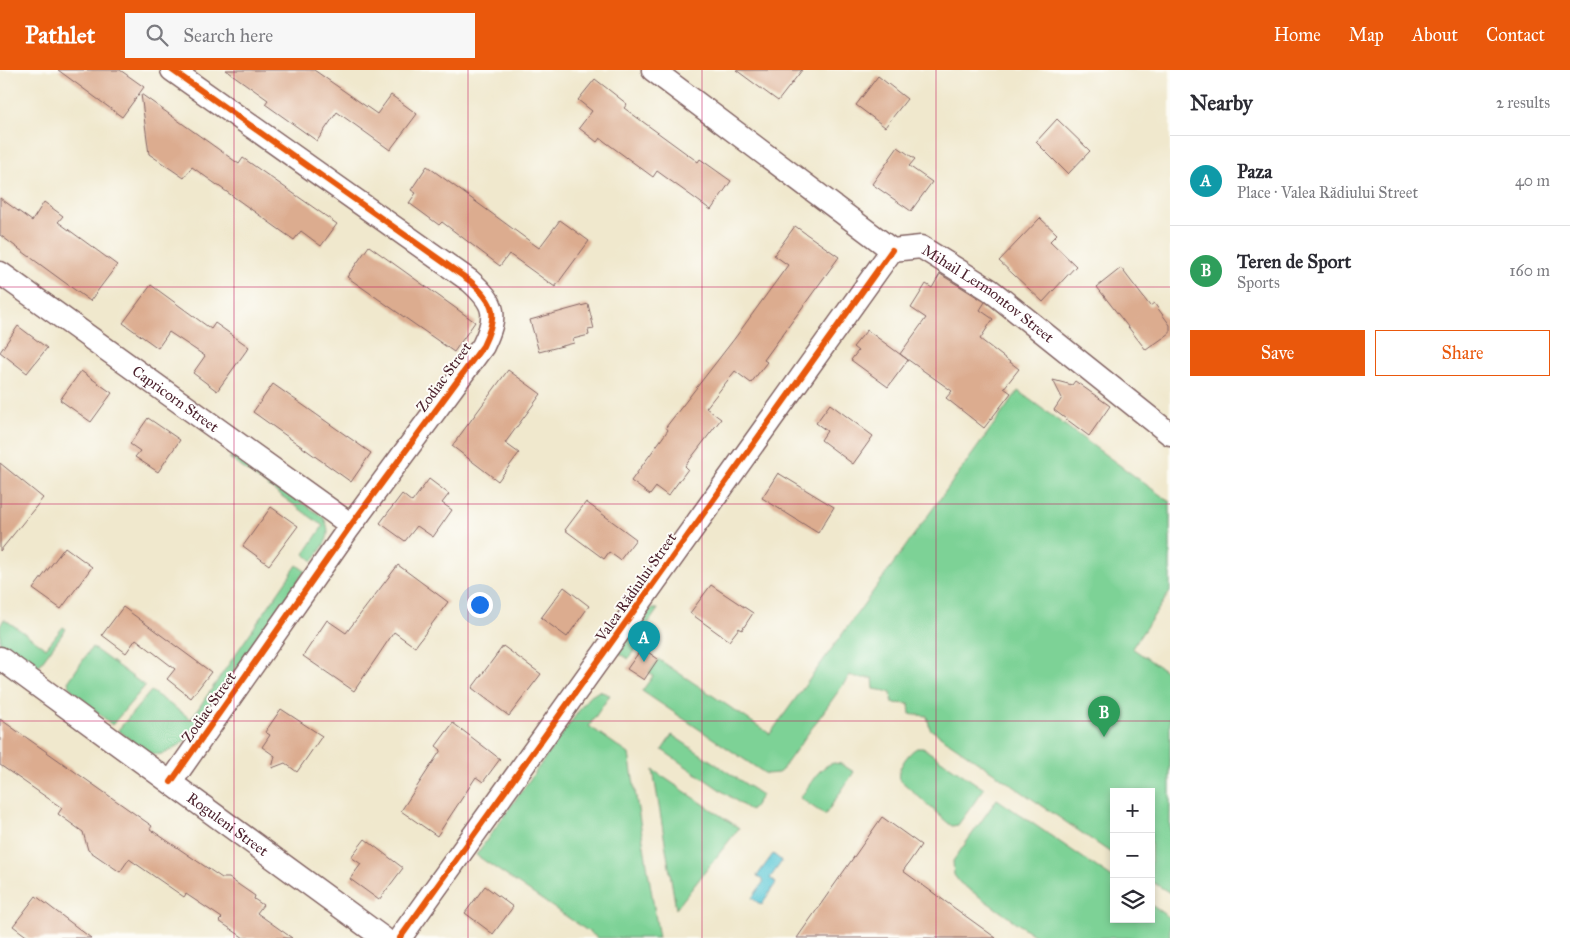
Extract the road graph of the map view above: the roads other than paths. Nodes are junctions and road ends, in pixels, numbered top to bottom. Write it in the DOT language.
graph roads {
  1 [pos="172,70"];
  2 [pos="653,70"];
  3 [pos="892,250"];
  4 [pos="0,272"];
  5 [pos="1170,434"];
  6 [pos="351,525"];
  7 [pos="0,658"];
  8 [pos="171,782"];
  9 [pos="383,938"];
  10 [pos="400,938"];
  1 -- 6 [label="street, Zodiac Street"];
  2 -- 3 [label="street"];
  3 -- 5 [label="street, Mihail Lermontov Street"];
  3 -- 10 [label="street, Valea Rădiului Street"];
  4 -- 6 [label="street, Capricorn Street"];
  6 -- 8 [label="street, Zodiac Street"];
  7 -- 8 [label="street, Roguleni Street"];
  8 -- 9 [label="street, Roguleni Street"];
}
